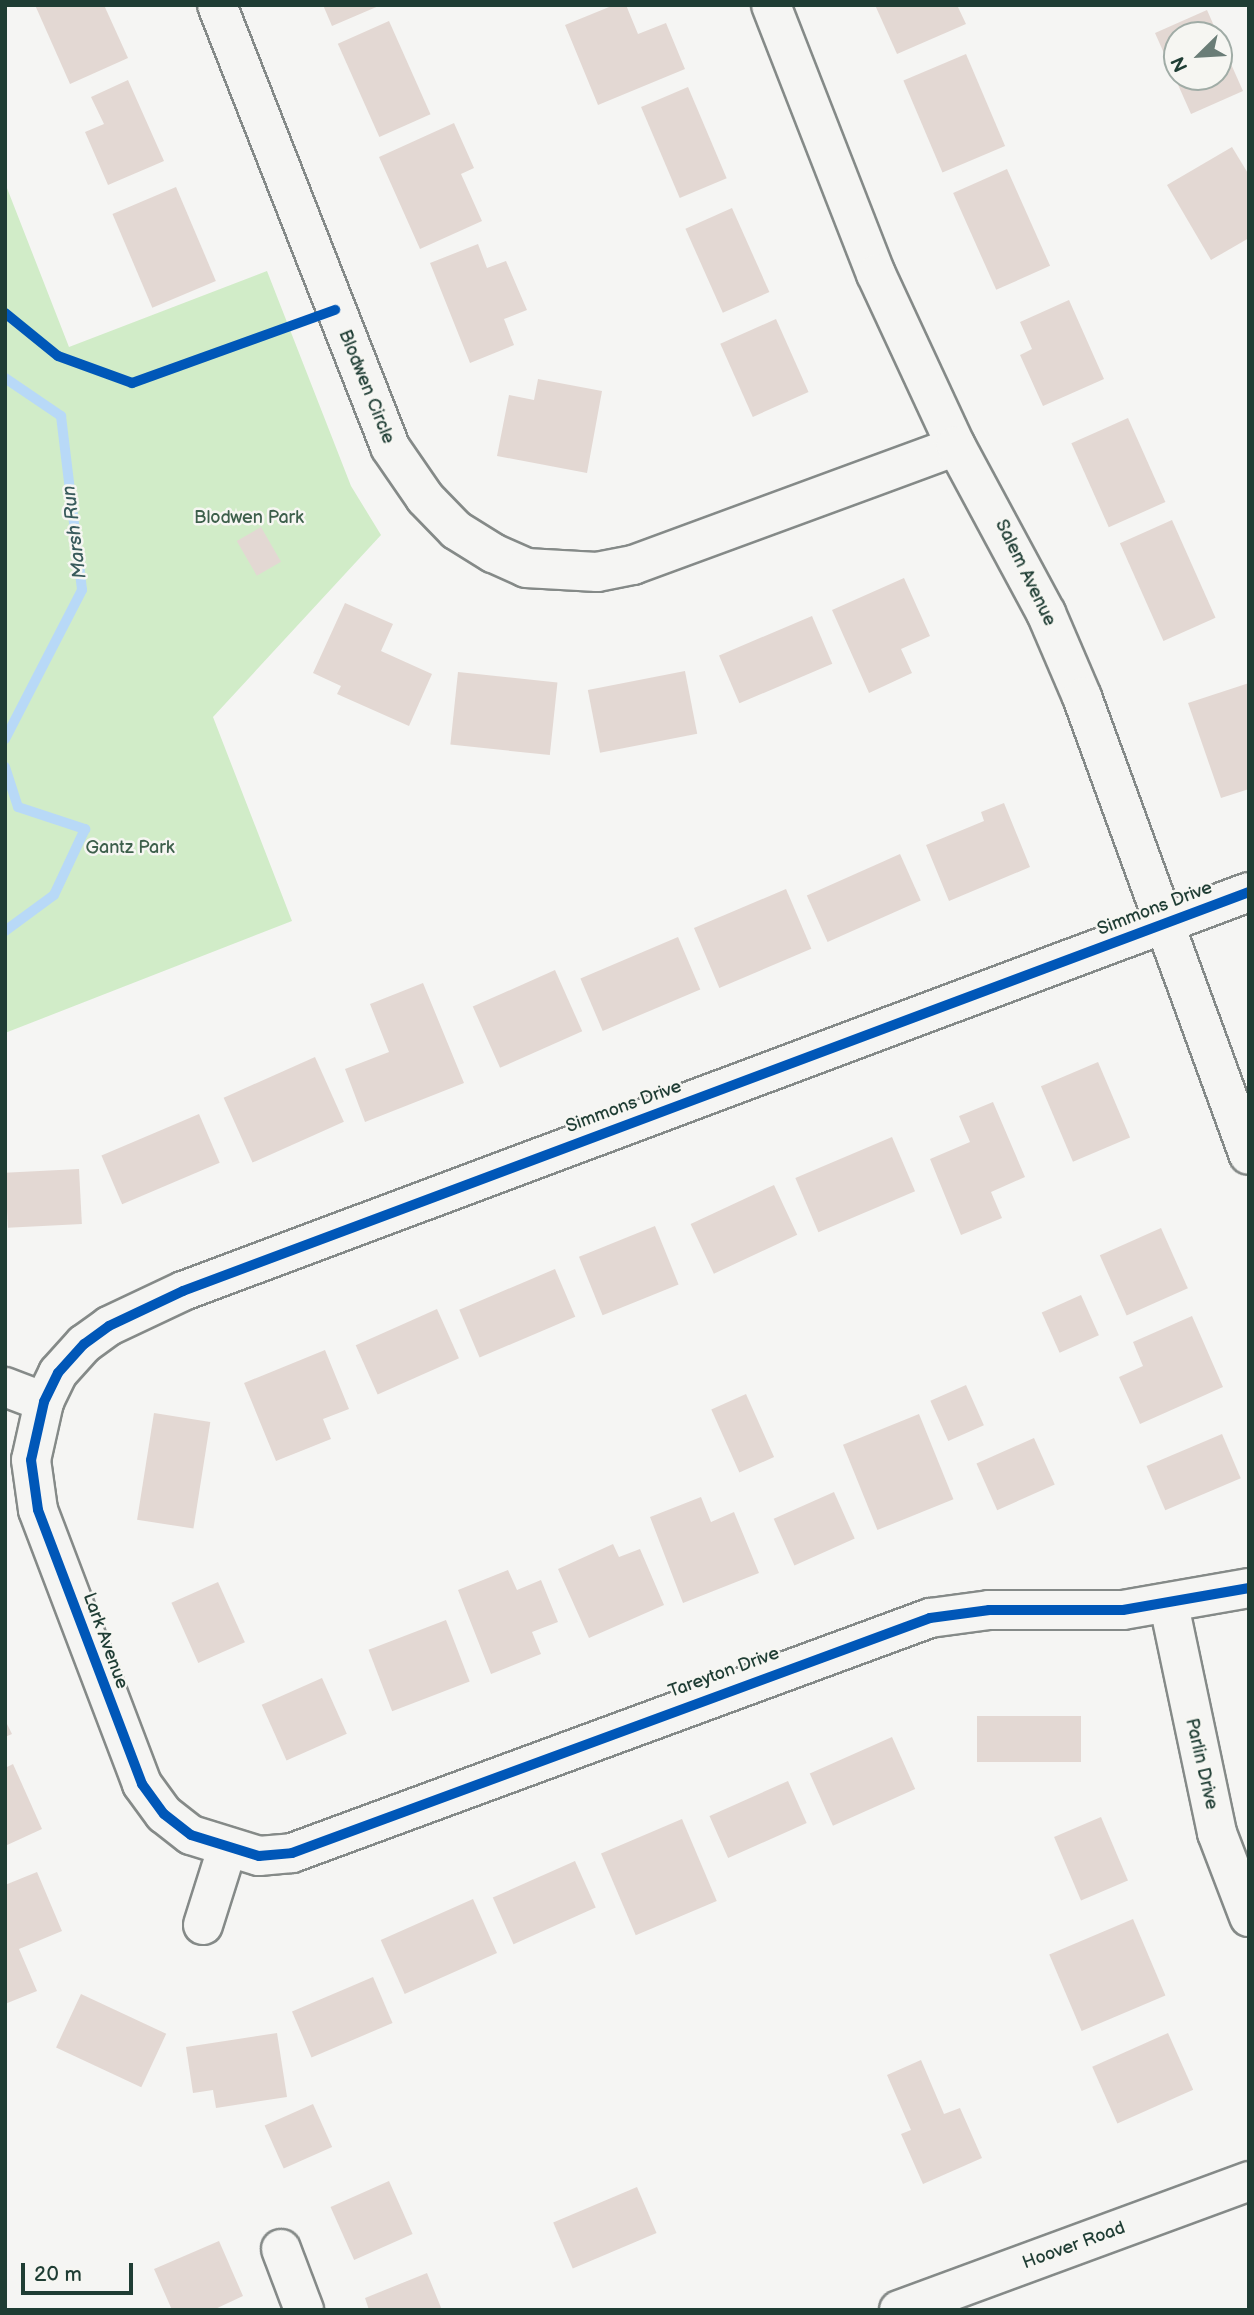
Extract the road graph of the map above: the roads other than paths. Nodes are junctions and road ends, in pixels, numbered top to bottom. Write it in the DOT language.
graph roads {
  1 [pos="217,5"];
  2 [pos="771,5"];
  3 [pos="956,446"];
  4 [pos="1249,892"];
  5 [pos="1163,924"];
  6 [pos="1249,1155"];
  7 [pos="5,1387"];
  8 [pos="44,1402"];
  9 [pos="1249,1588"];
  10 [pos="1169,1605"];
  11 [pos="227,1849"];
  12 [pos="1249,1917"];
  13 [pos="203,1926"];
  14 [pos="1249,2181"];
  15 [pos="281,2249"];
  16 [pos="304,2310"];
  17 [pos="899,2310"];
  1 -- 3 [label="street, Blodwen Circle"];
  2 -- 3 [label="street, Salem Avenue"];
  3 -- 5 [label="street, Salem Avenue"];
  4 -- 5 [label="street, Simmons Drive"];
  5 -- 6 [label="street, Salem Avenue"];
  5 -- 8 [label="street, Simmons Drive"];
  7 -- 8 [label="street"];
  8 -- 11 [label="street, Lark Avenue"];
  9 -- 10 [label="street, Tareyton Drive"];
  10 -- 11 [label="street, Tareyton Drive"];
  10 -- 12 [label="street, Parlin Drive"];
  11 -- 13 [label="street"];
  14 -- 17 [label="street, Hoover Road"];
  15 -- 16 [label="street"];
}
